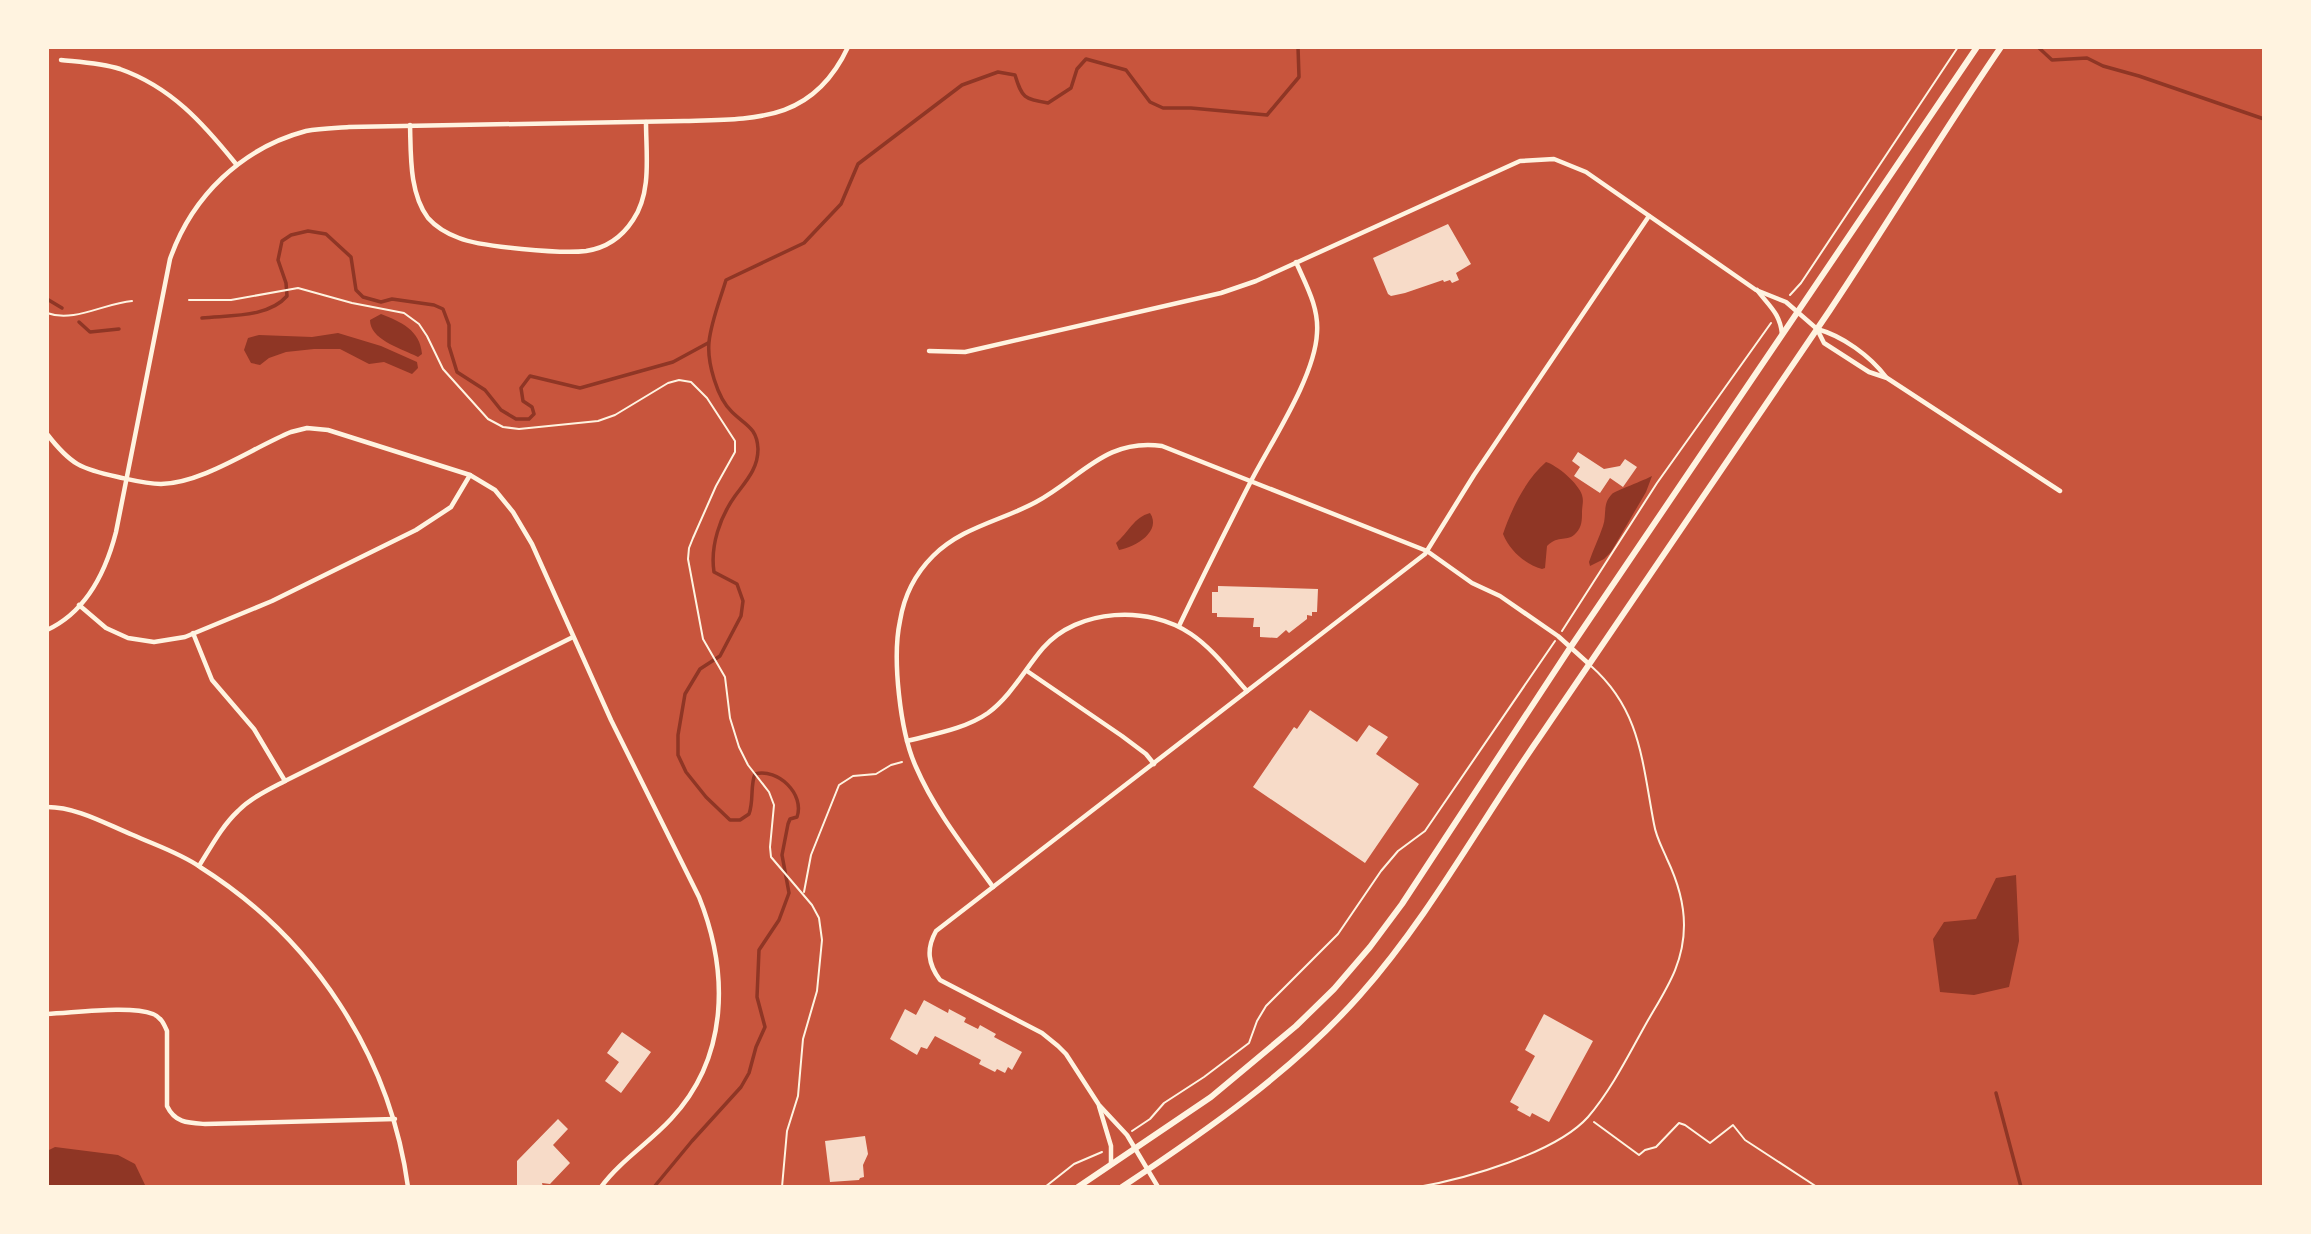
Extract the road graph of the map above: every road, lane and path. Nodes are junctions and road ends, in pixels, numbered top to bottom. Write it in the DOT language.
graph roads {
  1 [pos="848,47"];
  2 [pos="1958,47"];
  3 [pos="1977,47"];
  4 [pos="2001,47"];
  5 [pos="61,60"];
  6 [pos="646,122"];
  7 [pos="410,125"];
  8 [pos="236,164"];
  9 [pos="1649,216"];
  10 [pos="1296,262"];
  11 [pos="1756,290"];
  12 [pos="1790,297"];
  13 [pos="189,300"];
  14 [pos="132,301"];
  15 [pos="1798,312"];
  16 [pos="47,313"];
  17 [pos="1771,323"];
  18 [pos="1816,329"];
  19 [pos="1782,334"];
  20 [pos="929,351"];
  21 [pos="1887,378"];
  22 [pos="47,434"];
  23 [pos="470,475"];
  24 [pos="127,478"];
  25 [pos="1250,482"];
  26 [pos="2060,491"];
  27 [pos="1427,551"];
  28 [pos="79,605"];
  29 [pos="1179,626"];
  30 [pos="1565,627"];
  31 [pos="47,630"];
  32 [pos="193,633"];
  33 [pos="573,638"];
  34 [pos="1570,648"];
  35 [pos="1549,651"];
  36 [pos="1590,665"];
  37 [pos="1027,671"];
  38 [pos="1247,691"];
  39 [pos="907,741"];
  40 [pos="902,762"];
  41 [pos="1154,764"];
  42 [pos="285,781"];
  43 [pos="47,807"];
  44 [pos="200,866"];
  45 [pos="993,887"];
  46 [pos="803,894"];
  47 [pos="47,1014"];
  48 [pos="1099,1105"];
  49 [pos="1587,1117"];
  50 [pos="395,1119"];
  51 [pos="1133,1131"];
  52 [pos="1135,1149"];
  53 [pos="1101,1152"];
  54 [pos="1111,1165"];
  55 [pos="1148,1170"];
  56 [pos="408,1187"];
  57 [pos="601,1187"];
  58 [pos="782,1187"];
  59 [pos="1045,1187"];
  60 [pos="1078,1187"];
  61 [pos="1122,1187"];
  62 [pos="1158,1187"];
  63 [pos="1418,1187"];
  64 [pos="1816,1187"];
  1 -- 6 [label="street"];
  2 -- 12 [label="path"];
  3 -- 15 [label="main road"];
  4 -- 18 [label="main road"];
  5 -- 8 [label="street"];
  6 -- 7 [label="street"];
  6 -- 7 [label="street"];
  7 -- 8 [label="street"];
  8 -- 24 [label="street"];
  9 -- 10 [label="street"];
  9 -- 11 [label="street"];
  9 -- 27 [label="street"];
  10 -- 20 [label="street"];
  10 -- 25 [label="street"];
  11 -- 15 [label="street"];
  11 -- 19 [label="street"];
  13 -- 46 [label="path"];
  14 -- 16 [label="path"];
  15 -- 18 [label="street"];
  15 -- 19 [label="main road"];
  17 -- 30 [label="path"];
  18 -- 21 [label="street"];
  18 -- 21 [label="street"];
  18 -- 36 [label="main road"];
  19 -- 34 [label="main road"];
  21 -- 26 [label="street"];
  22 -- 24 [label="street"];
  23 -- 24 [label="street"];
  23 -- 32 [label="street"];
  23 -- 33 [label="street"];
  24 -- 28 [label="street"];
  25 -- 27 [label="street"];
  25 -- 29 [label="street"];
  25 -- 39 [label="street"];
  27 -- 34 [label="street"];
  27 -- 38 [label="street"];
  28 -- 31 [label="street"];
  28 -- 32 [label="street"];
  29 -- 37 [label="street"];
  29 -- 38 [label="street"];
  32 -- 42 [label="street"];
  33 -- 42 [label="street"];
  33 -- 57 [label="street"];
  34 -- 36 [label="street"];
  34 -- 52 [label="main road"];
  35 -- 51 [label="path"];
  36 -- 49 [label="lane"];
  36 -- 55 [label="main road"];
  37 -- 39 [label="street"];
  37 -- 41 [label="street"];
  38 -- 41 [label="street"];
  39 -- 45 [label="street"];
  40 -- 46 [label="path"];
  41 -- 45 [label="street"];
  42 -- 44 [label="street"];
  43 -- 44 [label="street"];
  44 -- 50 [label="street"];
  45 -- 48 [label="street"];
  46 -- 58 [label="path"];
  47 -- 50 [label="street"];
  48 -- 52 [label="street"];
  48 -- 54 [label="street"];
  49 -- 63 [label="lane"];
  49 -- 64 [label="path"];
  50 -- 56 [label="street"];
  52 -- 54 [label="main road"];
  52 -- 55 [label="street"];
  53 -- 59 [label="path"];
  54 -- 60 [label="main road"];
  55 -- 61 [label="main road"];
  55 -- 62 [label="street"];
}
